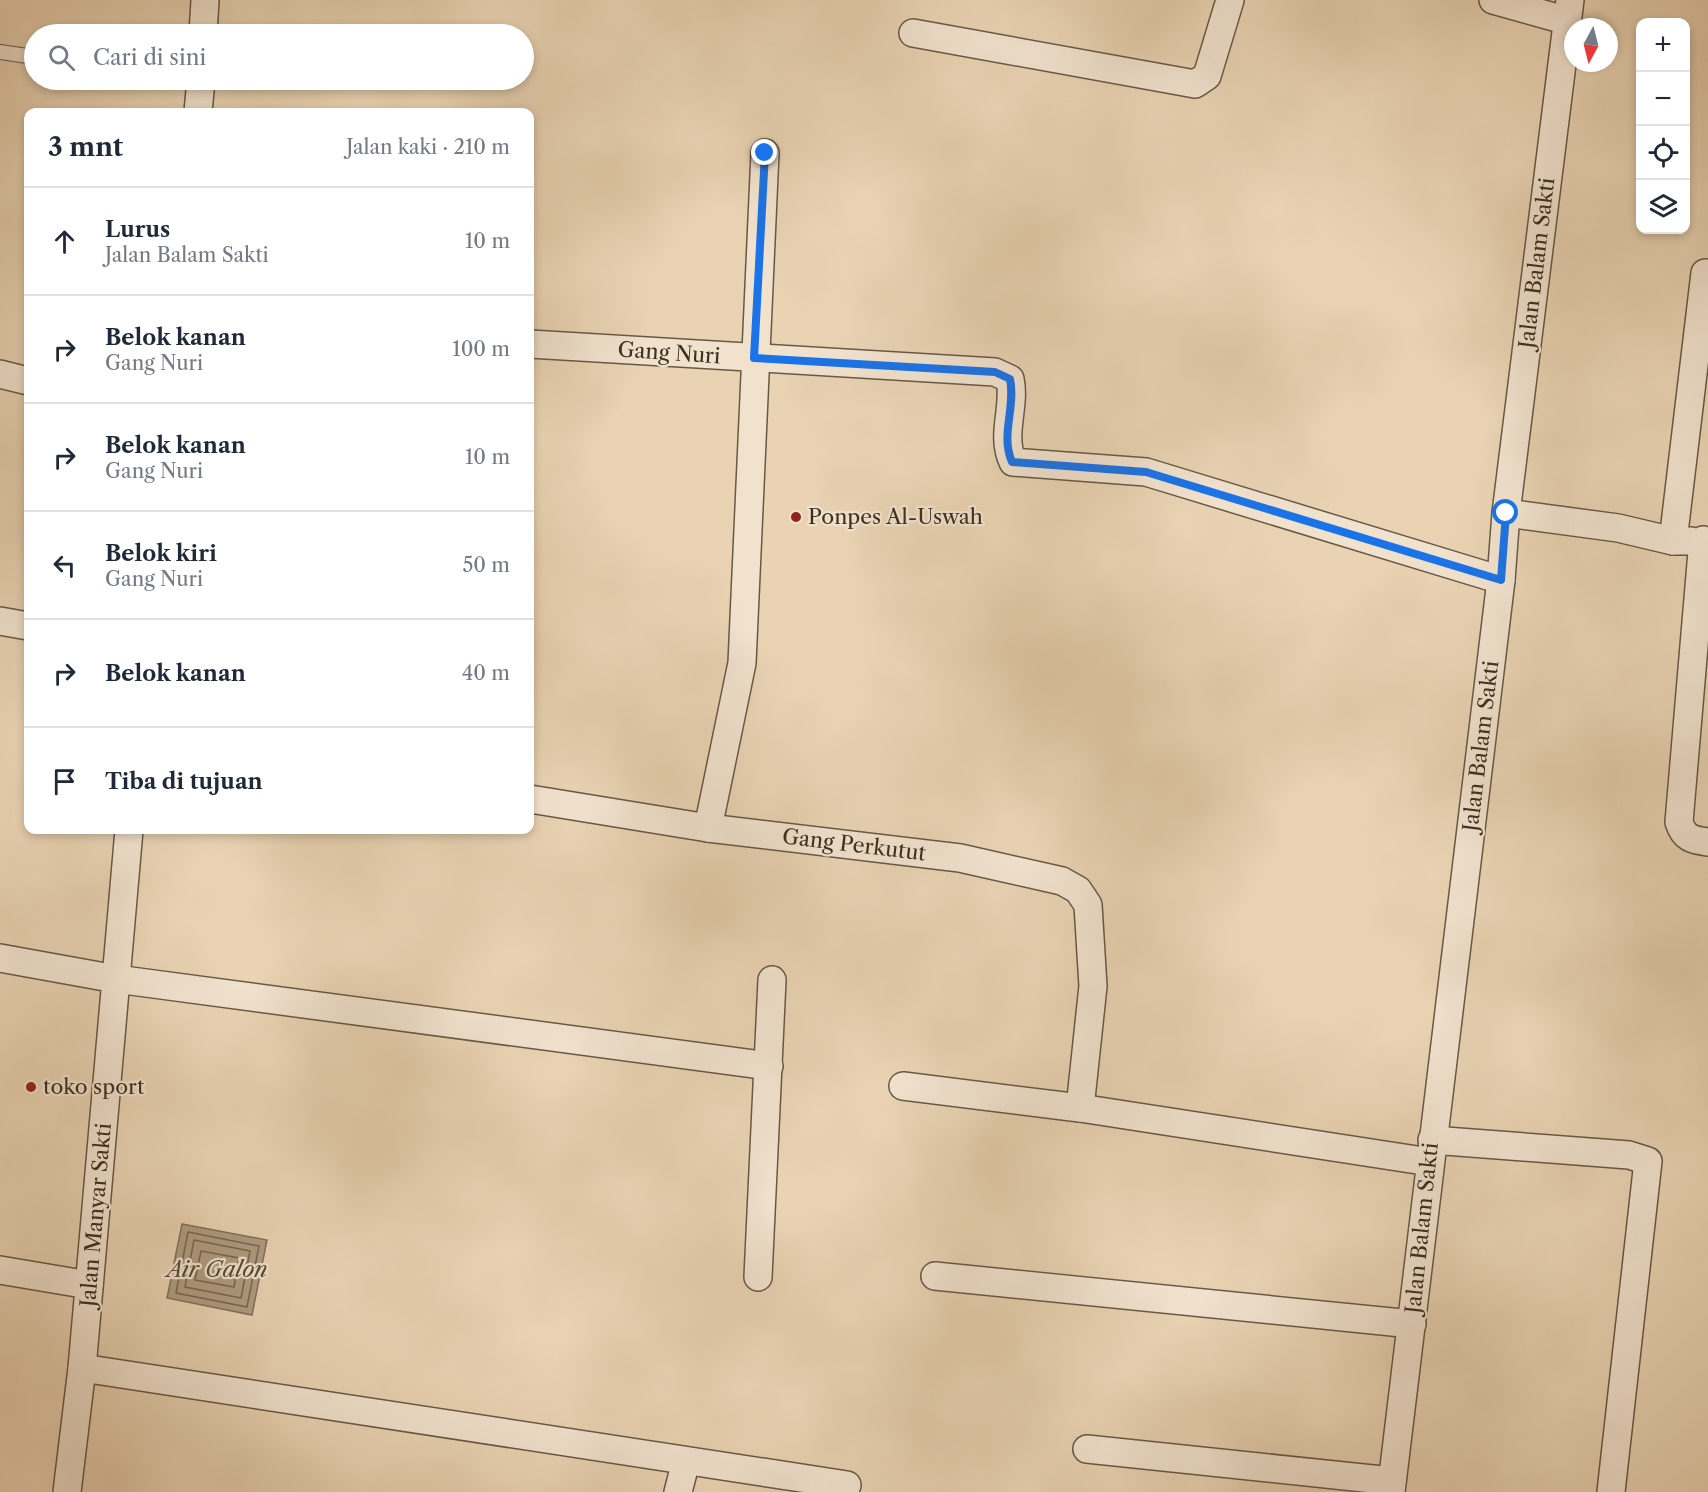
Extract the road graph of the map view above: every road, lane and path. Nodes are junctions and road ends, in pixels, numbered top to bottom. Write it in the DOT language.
graph roads {
  1 [pos="205,0"];
  2 [pos="1230,0"];
  3 [pos="1493,0"];
  4 [pos="1569,10"];
  5 [pos="204,24"];
  6 [pos="913,33"];
  7 [pos="0,52"];
  8 [pos="24,56"];
  9 [pos="197,90"];
  10 [pos="198,108"];
  11 [pos="765,153"];
  12 [pos="1704,273"];
  13 [pos="534,344"];
  14 [pos="754,358"];
  15 [pos="0,374"];
  16 [pos="24,380"];
  17 [pos="1506,513"];
  18 [pos="1706,540"];
  19 [pos="1673,541"];
  20 [pos="1501,580"];
  21 [pos="0,621"];
  22 [pos="24,625"];
  23 [pos="534,800"];
  24 [pos="708,828"];
  25 [pos="129,834"];
  26 [pos="1708,842"];
  27 [pos="0,958"];
  28 [pos="116,978"];
  29 [pos="772,980"];
  30 [pos="769,1066"];
  31 [pos="903,1086"];
  32 [pos="1080,1108"];
  33 [pos="1431,1151"];
  34 [pos="0,1270"];
  35 [pos="935,1276"];
  36 [pos="758,1277"];
  37 [pos="89,1285"];
  38 [pos="1412,1324"];
  39 [pos="82,1368"];
  40 [pos="1087,1449"];
  41 [pos="686,1461"];
  42 [pos="847,1485"];
  43 [pos="1392,1486"];
  44 [pos="67,1492"];
  45 [pos="678,1492"];
  46 [pos="1611,1492"];
  1 -- 5 [label="street"];
  2 -- 6 [label="street"];
  3 -- 4 [label="street"];
  4 -- 17 [label="street, Jalan Balam Sakti"];
  7 -- 8 [label="lane"];
  9 -- 10 [label="street"];
  11 -- 14 [label="street"];
  12 -- 19 [label="street"];
  13 -- 14 [label="street, Gang Nuri"];
  14 -- 20 [label="street, Gang Nuri"];
  14 -- 24 [label="street"];
  15 -- 16 [label="street"];
  17 -- 19 [label="street"];
  17 -- 20 [label="street, Jalan Balam Sakti"];
  18 -- 19 [label="street"];
  18 -- 26 [label="street"];
  20 -- 33 [label="street, Jalan Balam Sakti"];
  21 -- 22 [label="street"];
  23 -- 24 [label="street, Gang Perkutut"];
  24 -- 32 [label="street, Gang Perkutut"];
  25 -- 28 [label="street, Jalan Manyar Sakti"];
  27 -- 28 [label="street"];
  28 -- 30 [label="street"];
  28 -- 37 [label="street, Jalan Manyar Sakti"];
  29 -- 30 [label="street"];
  30 -- 36 [label="street"];
  31 -- 32 [label="street"];
  32 -- 33 [label="street"];
  33 -- 38 [label="street, Jalan Balam Sakti"];
  33 -- 46 [label="street"];
  34 -- 37 [label="street"];
  35 -- 38 [label="street"];
  37 -- 39 [label="street, Jalan Manyar Sakti"];
  38 -- 43 [label="street, Jalan Balam Sakti"];
  39 -- 41 [label="street"];
  39 -- 44 [label="street, Jalan Manyar Sakti"];
  40 -- 43 [label="street"];
  41 -- 42 [label="street"];
  41 -- 45 [label="street"];
}
